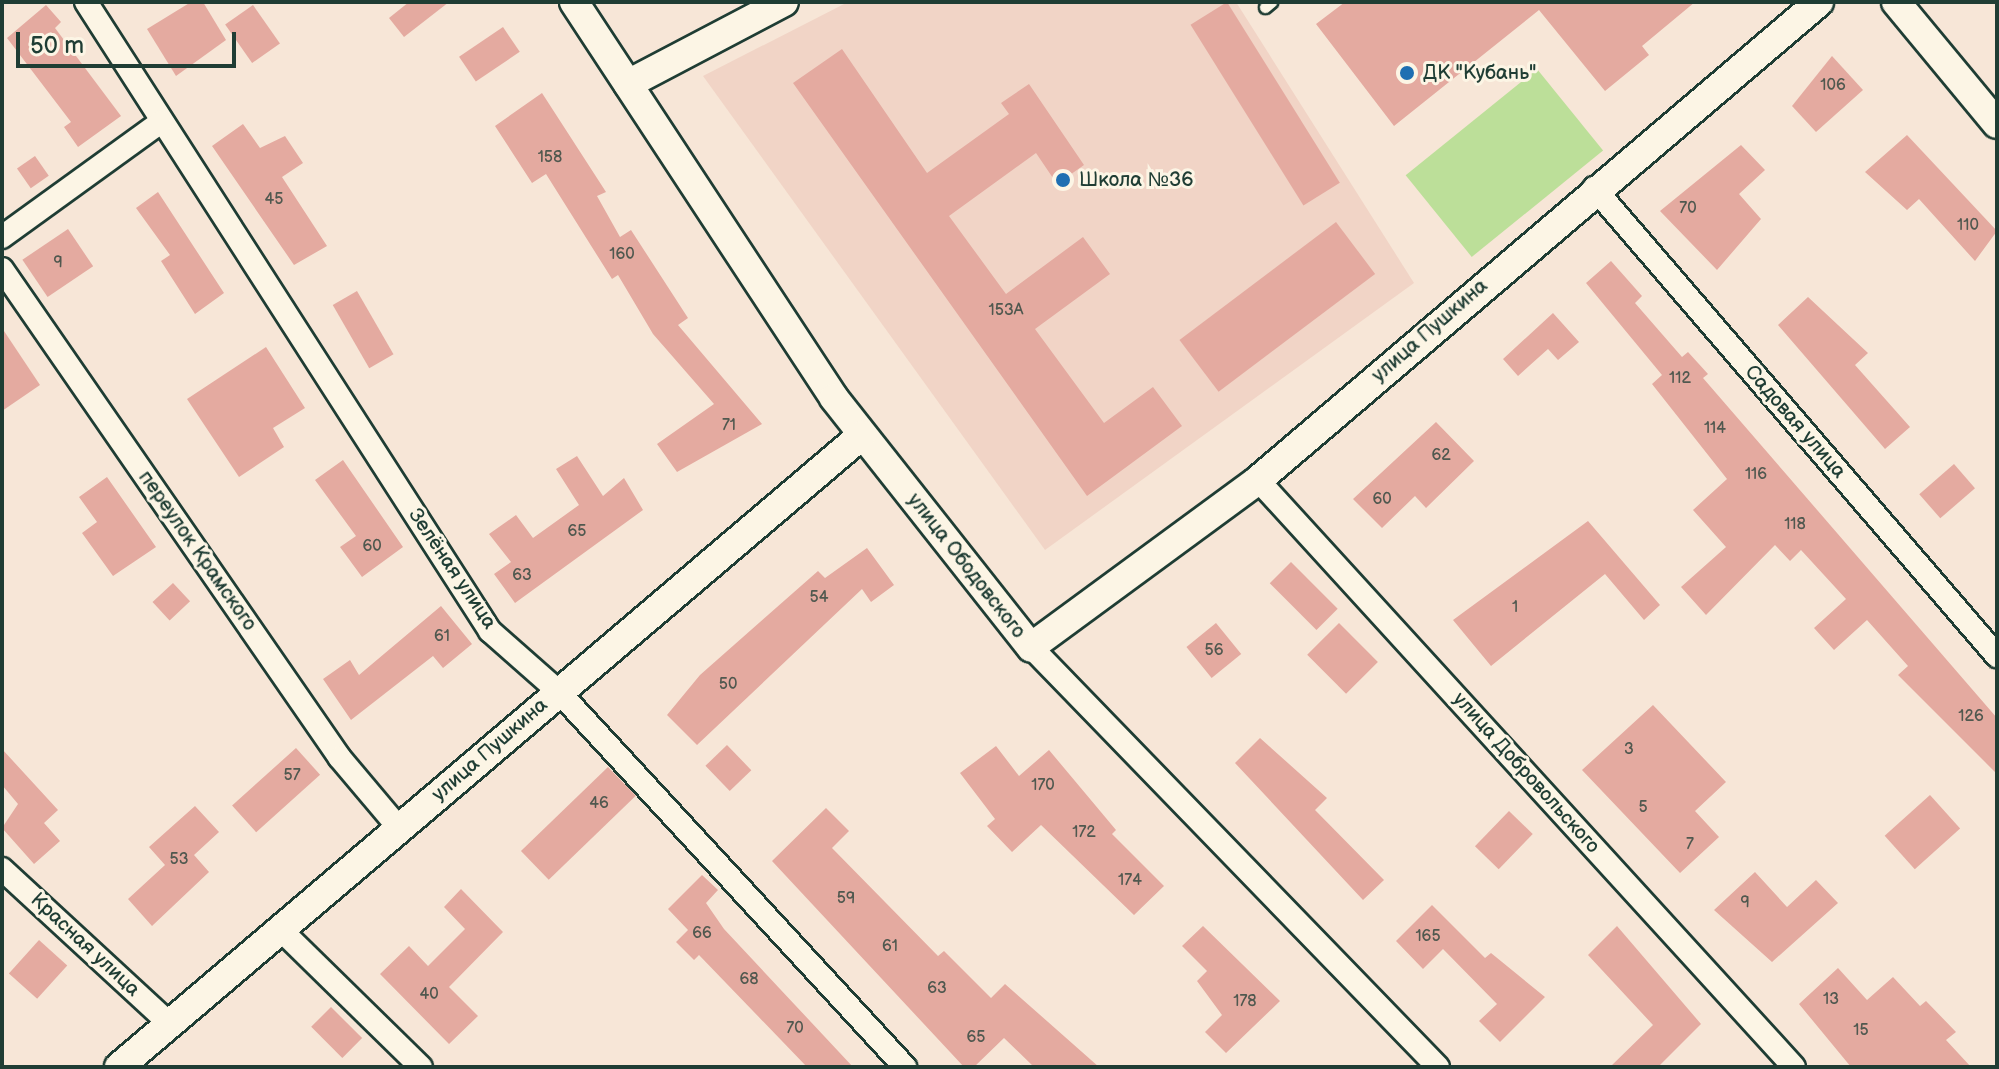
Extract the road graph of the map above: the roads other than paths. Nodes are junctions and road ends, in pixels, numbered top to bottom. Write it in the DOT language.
graph roads {
  1 [pos="86,2"];
  2 [pos="574,2"];
  3 [pos="784,2"];
  4 [pos="1819,2"];
  5 [pos="1896,2"];
  6 [pos="628,84"];
  7 [pos="161,122"];
  8 [pos="1997,124"];
  9 [pos="1594,188"];
  10 [pos="2,237"];
  11 [pos="2,269"];
  12 [pos="862,435"];
  13 [pos="1258,480"];
  14 [pos="1031,647"];
  15 [pos="1997,656"];
  16 [pos="558,691"];
  17 [pos="399,828"];
  18 [pos="2,869"];
  19 [pos="280,929"];
  20 [pos="168,1022"];
  21 [pos="119,1067"];
  22 [pos="421,1067"];
  23 [pos="905,1067"];
  24 [pos="1438,1067"];
  25 [pos="1794,1067"];
  1 -- 7 [label="street, Зелёная улица"];
  2 -- 6 [label="street, улица Ободовского"];
  3 -- 6 [label="street"];
  4 -- 9 [label="street, улица Пушкина"];
  5 -- 8 [label="street"];
  6 -- 12 [label="street, улица Ободовского"];
  7 -- 10 [label="street"];
  7 -- 16 [label="street, Зелёная улица"];
  9 -- 13 [label="street, улица Пушкина"];
  9 -- 15 [label="street, Садовая улица"];
  11 -- 17 [label="street, переулок Крамского"];
  12 -- 14 [label="street, улица Ободовского"];
  12 -- 16 [label="street, улица Пушкина"];
  13 -- 14 [label="street, улица Пушкина"];
  13 -- 25 [label="street, улица Добровольского"];
  14 -- 24 [label="street, улица Ободовского"];
  16 -- 17 [label="street, улица Пушкина"];
  16 -- 23 [label="street, Зелёная улица"];
  17 -- 19 [label="street, улица Пушкина"];
  18 -- 20 [label="street, Красная улица"];
  19 -- 20 [label="street, улица Пушкина"];
  19 -- 22 [label="street"];
  20 -- 21 [label="street, улица Пушкина"];
}
